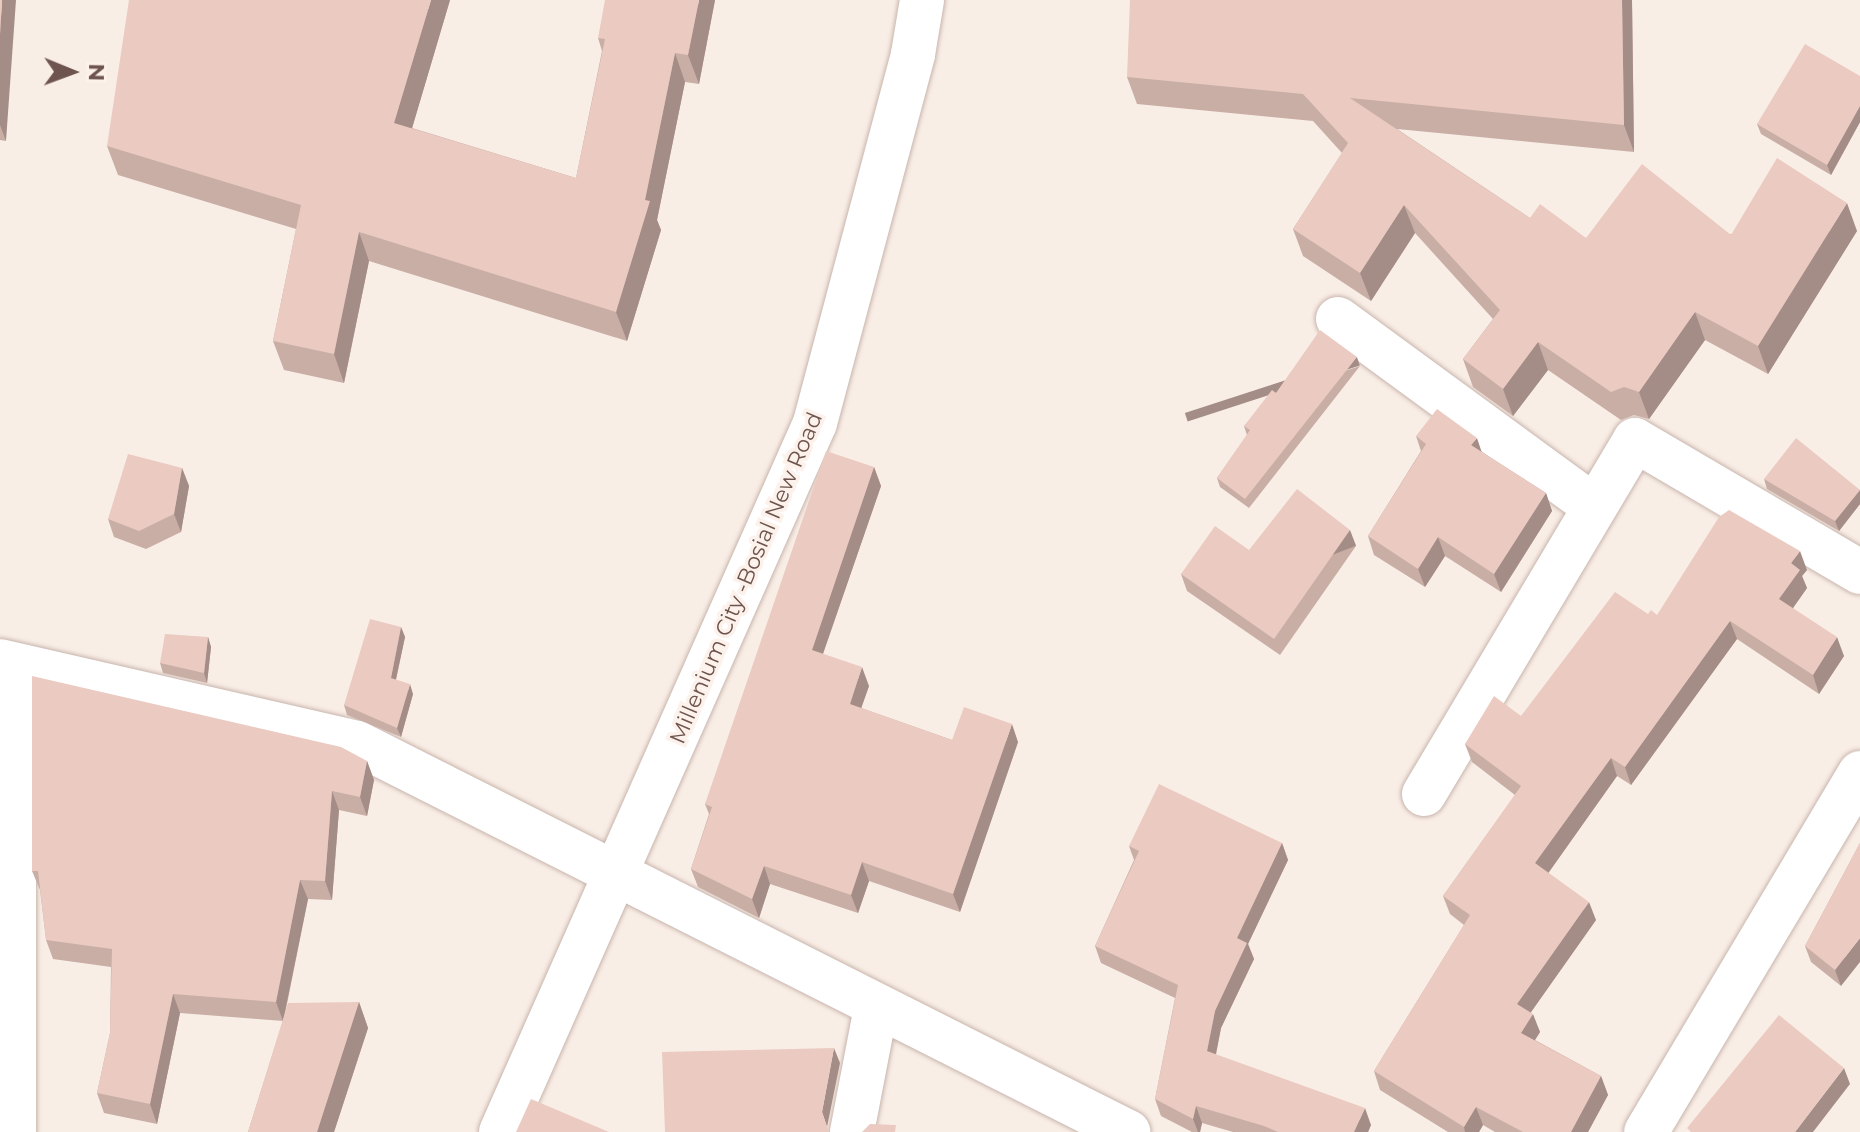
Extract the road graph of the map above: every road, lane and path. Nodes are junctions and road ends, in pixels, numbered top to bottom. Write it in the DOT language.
graph roads {
  1 [pos="922,0"];
  2 [pos="1338,319"];
  3 [pos="1595,507"];
  4 [pos="1860,572"];
  5 [pos="7,663"];
  6 [pos="1860,773"];
  7 [pos="1424,794"];
  8 [pos="618,876"];
  9 [pos="876,1007"];
  10 [pos="14,1132"];
  11 [pos="501,1132"];
  12 [pos="852,1132"];
  13 [pos="1128,1132"];
  14 [pos="1646,1132"];
  1 -- 8 [label="street, Millenium City -Bosial New Road"];
  2 -- 3 [label="street"];
  3 -- 4 [label="street"];
  3 -- 7 [label="street"];
  5 -- 8 [label="street"];
  5 -- 10 [label="street"];
  6 -- 14 [label="street"];
  8 -- 9 [label="street"];
  8 -- 11 [label="street, Millenium City -Bosial New Road"];
  9 -- 12 [label="street"];
  9 -- 13 [label="street"];
}
